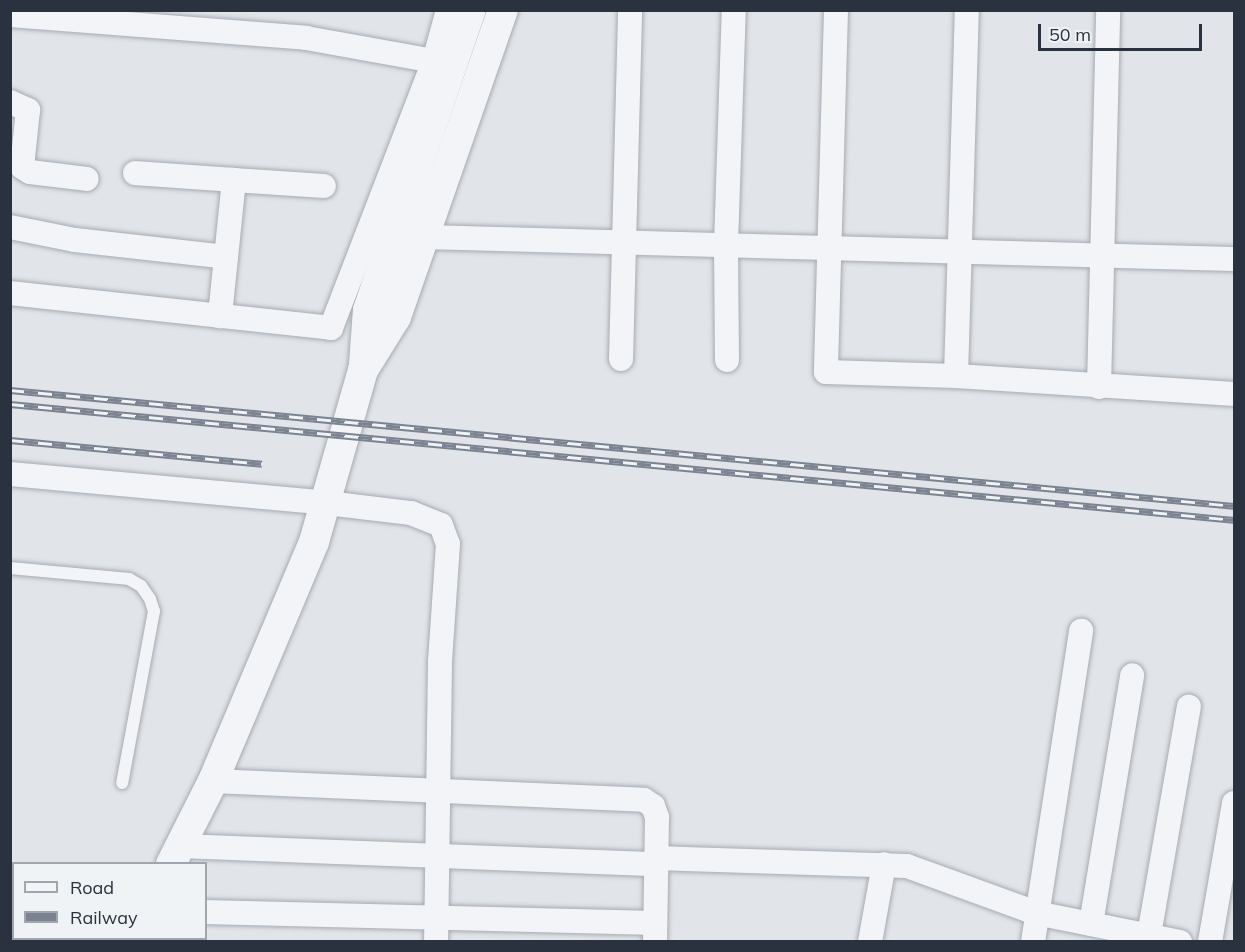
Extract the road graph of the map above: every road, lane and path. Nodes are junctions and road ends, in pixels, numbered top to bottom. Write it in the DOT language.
graph roads {
  1 [pos="448,10"];
  2 [pos="471,10"];
  3 [pos="503,10"];
  4 [pos="630,10"];
  5 [pos="734,10"];
  6 [pos="836,10"];
  7 [pos="967,10"];
  8 [pos="1108,10"];
  9 [pos="10,15"];
  10 [pos="434,61"];
  11 [pos="10,102"];
  12 [pos="135,173"];
  13 [pos="87,179"];
  14 [pos="234,180"];
  15 [pos="324,186"];
  16 [pos="10,227"];
  17 [pos="424,237"];
  18 [pos="624,242"];
  19 [pos="726,245"];
  20 [pos="830,248"];
  21 [pos="960,251"];
  22 [pos="1103,255"];
  23 [pos="226,257"];
  24 [pos="1234,258"];
  25 [pos="10,293"];
  26 [pos="220,316"];
  27 [pos="621,359"];
  28 [pos="727,360"];
  29 [pos="363,370"];
  30 [pos="956,376"];
  31 [pos="1099,387"];
  32 [pos="1234,394"];
  33 [pos="10,474"];
  34 [pos="327,503"];
  35 [pos="10,568"];
  36 [pos="1081,631"];
  37 [pos="1132,675"];
  38 [pos="1189,706"];
  39 [pos="213,780"];
  40 [pos="123,783"];
  41 [pos="438,791"];
  42 [pos="1234,803"];
  43 [pos="1230,852"];
  44 [pos="175,855"];
  45 [pos="437,856"];
  46 [pos="656,861"];
  47 [pos="884,864"];
  48 [pos="207,912"];
  49 [pos="1036,913"];
  50 [pos="436,915"];
  51 [pos="1091,924"];
  52 [pos="655,932"];
  53 [pos="1149,935"];
  54 [pos="436,942"];
  55 [pos="870,942"];
  56 [pos="1033,942"];
  57 [pos="1180,942"];
  58 [pos="1210,942"];
  1 -- 10 [label="street"];
  2 -- 29 [label="street"];
  3 -- 17 [label="street"];
  4 -- 18 [label="street"];
  5 -- 19 [label="street"];
  6 -- 20 [label="street"];
  7 -- 21 [label="street"];
  8 -- 22 [label="street"];
  9 -- 10 [label="street"];
  10 -- 26 [label="street"];
  11 -- 13 [label="street"];
  12 -- 14 [label="street"];
  14 -- 15 [label="street"];
  14 -- 23 [label="street"];
  16 -- 23 [label="street"];
  17 -- 18 [label="street"];
  17 -- 29 [label="street"];
  18 -- 19 [label="street"];
  18 -- 27 [label="street"];
  19 -- 20 [label="street"];
  19 -- 28 [label="street"];
  20 -- 21 [label="street"];
  20 -- 30 [label="street"];
  21 -- 22 [label="street"];
  21 -- 30 [label="street"];
  22 -- 24 [label="street"];
  22 -- 31 [label="street"];
  23 -- 26 [label="street"];
  25 -- 26 [label="street"];
  29 -- 34 [label="street"];
  30 -- 31 [label="street"];
  31 -- 32 [label="street"];
  33 -- 34 [label="street"];
  34 -- 39 [label="street"];
  34 -- 41 [label="street"];
  35 -- 40 [label="lane"];
  36 -- 49 [label="street"];
  37 -- 51 [label="street"];
  38 -- 53 [label="street"];
  39 -- 41 [label="street"];
  39 -- 44 [label="street"];
  41 -- 45 [label="street"];
  41 -- 46 [label="street"];
  42 -- 43 [label="street"];
  43 -- 58 [label="street"];
  44 -- 45 [label="street"];
  45 -- 46 [label="street"];
  45 -- 50 [label="street"];
  46 -- 47 [label="street"];
  46 -- 52 [label="street"];
  47 -- 49 [label="street"];
  47 -- 55 [label="street"];
  48 -- 50 [label="street"];
  49 -- 51 [label="street"];
  49 -- 56 [label="street"];
  50 -- 52 [label="street"];
  50 -- 54 [label="street"];
  51 -- 53 [label="street"];
  53 -- 57 [label="street"];
}
